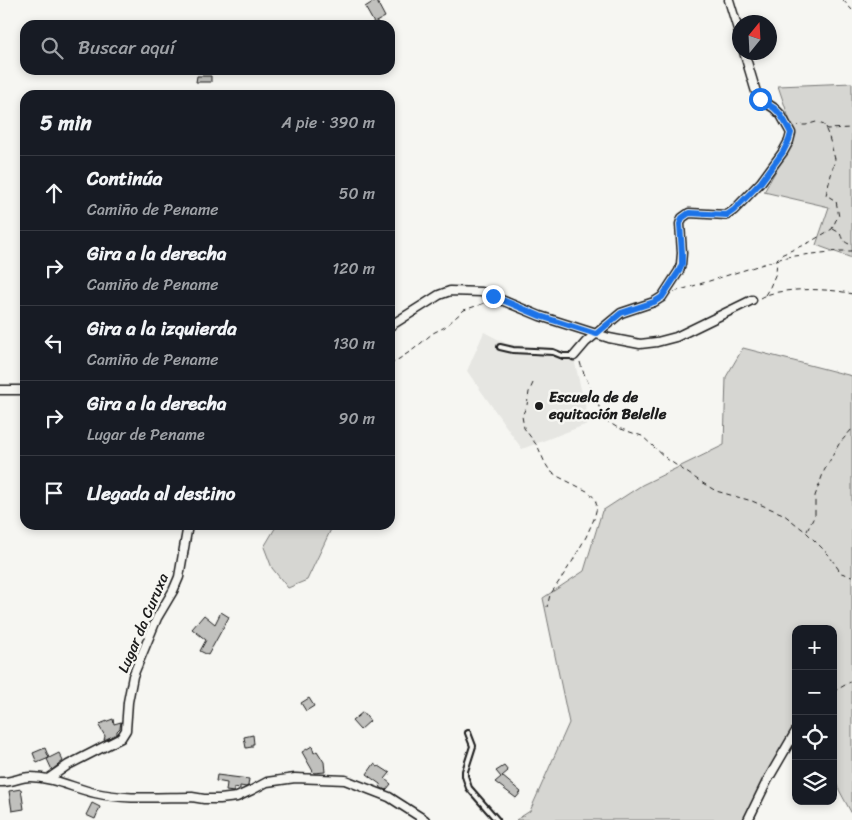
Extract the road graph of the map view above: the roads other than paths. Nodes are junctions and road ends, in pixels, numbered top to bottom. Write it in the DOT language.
graph roads {
  1 [pos="729,0"];
  2 [pos="734,15"];
  3 [pos="746,60"];
  4 [pos="752,300"];
  5 [pos="395,323"];
  6 [pos="596,334"];
  7 [pos="500,347"];
  8 [pos="576,354"];
  9 [pos="0,390"];
  10 [pos="20,390"];
  11 [pos="187,530"];
  12 [pos="468,733"];
  13 [pos="792,738"];
  14 [pos="48,779"];
  15 [pos="0,782"];
  16 [pos="425,820"];
  17 [pos="496,820"];
  18 [pos="748,820"];
  1 -- 2 [label="street"];
  3 -- 6 [label="street"];
  4 -- 6 [label="street"];
  5 -- 6 [label="street"];
  6 -- 8 [label="street"];
  7 -- 8 [label="lane"];
  9 -- 10 [label="street"];
  11 -- 14 [label="street, Lugar da Curuxa"];
  12 -- 17 [label="lane"];
  13 -- 18 [label="street"];
  14 -- 15 [label="street"];
  14 -- 16 [label="street"];
}
